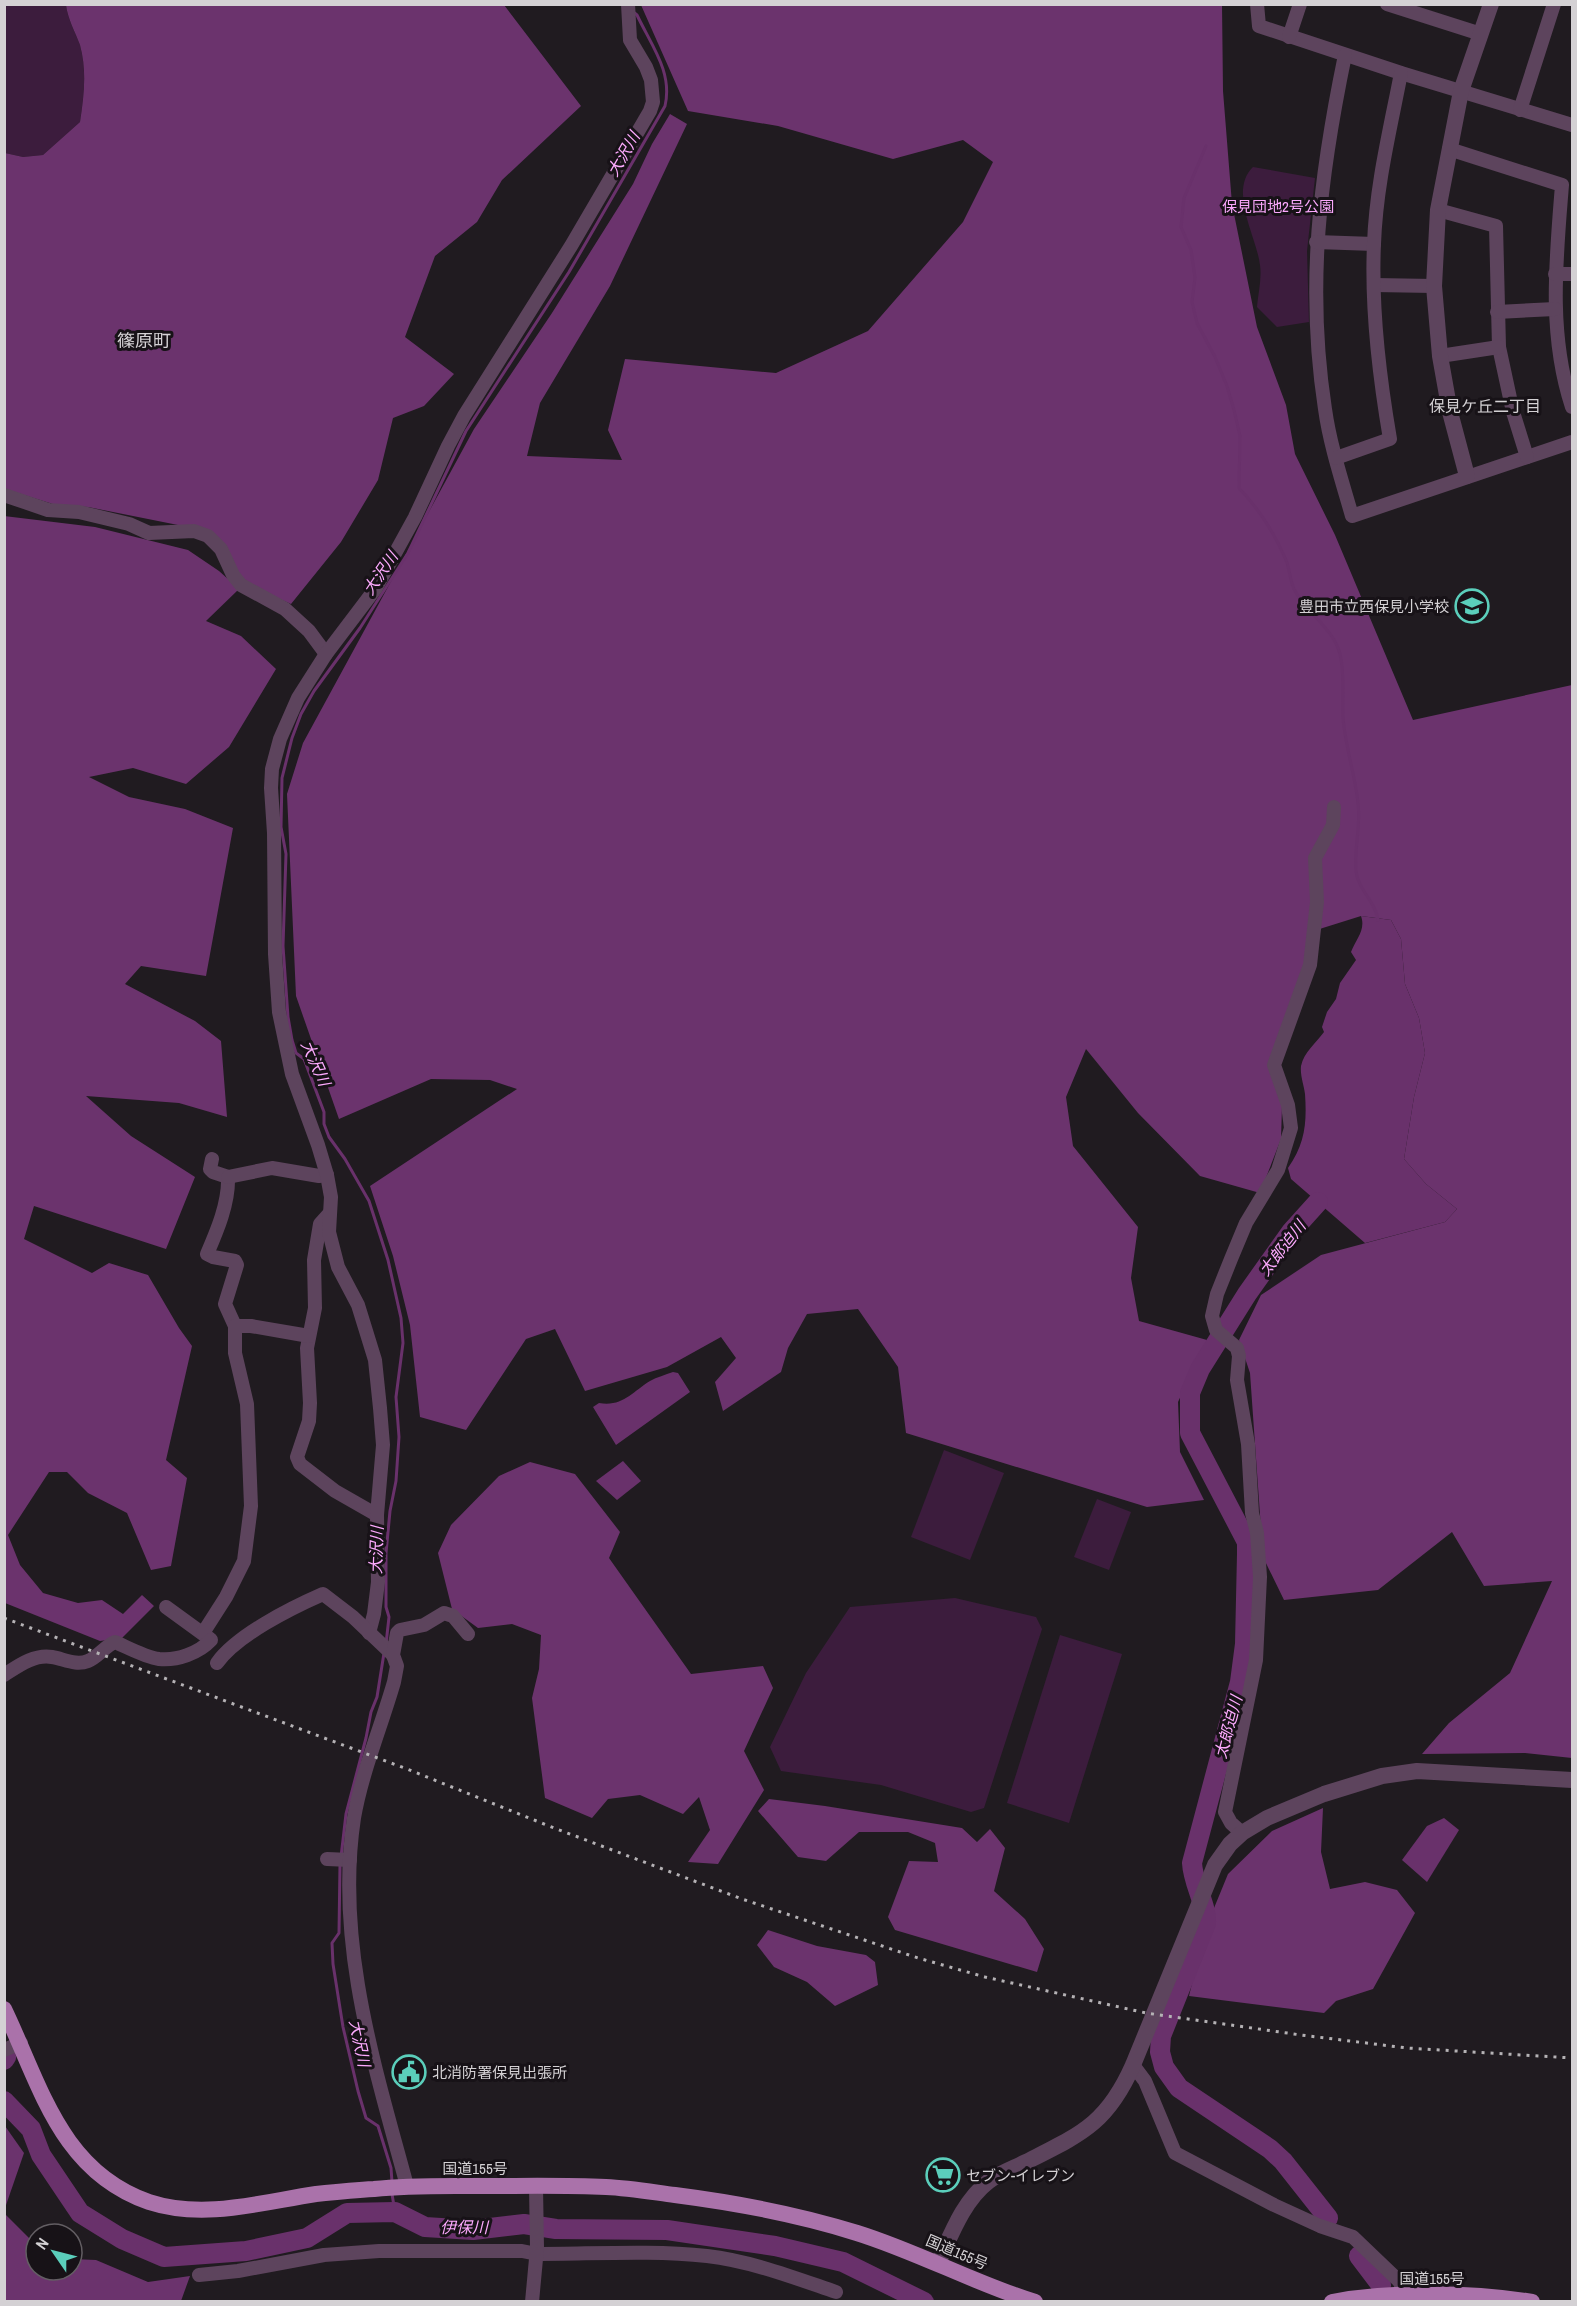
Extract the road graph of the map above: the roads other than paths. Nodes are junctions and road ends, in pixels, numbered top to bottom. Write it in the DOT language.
graph roads {
  1 [pos="1257,4"];
  2 [pos="1300,4"];
  3 [pos="1387,4"];
  4 [pos="1491,4"];
  5 [pos="1554,4"];
  6 [pos="628,10"];
  7 [pos="1423,10"];
  8 [pos="1481,34"];
  9 [pos="1289,38"];
  10 [pos="1345,55"];
  11 [pos="1401,73"];
  12 [pos="1461,91"];
  13 [pos="1520,110"];
  14 [pos="1572,125"];
  15 [pos="1449,149"];
  16 [pos="1438,210"];
  17 [pos="1316,242"];
  18 [pos="1374,244"];
  19 [pos="1555,273"];
  20 [pos="1572,274"];
  21 [pos="1374,285"];
  22 [pos="1434,286"];
  23 [pos="1554,309"];
  24 [pos="1497,312"];
  25 [pos="1499,347"];
  26 [pos="1440,356"];
  27 [pos="1572,407"];
  28 [pos="1572,442"];
  29 [pos="1527,457"];
  30 [pos="1336,458"];
  31 [pos="1467,476"];
  32 [pos="4,495"];
  33 [pos="326,654"];
  34 [pos="1334,807"];
  35 [pos="212,1159"];
  36 [pos="327,1175"];
  37 [pos="228,1177"];
  38 [pos="331,1197"];
  39 [pos="235,1326"];
  40 [pos="309,1336"];
  41 [pos="378,1515"];
  42 [pos="166,1607"];
  43 [pos="468,1634"];
  44 [pos="207,1637"];
  45 [pos="373,1637"];
  46 [pos="393,1655"];
  47 [pos="4,1675"];
  48 [pos="1572,1780"];
  49 [pos="1242,1833"];
  50 [pos="327,1859"];
  51 [pos="348,1860"];
  52 [pos="4,2009"];
  53 [pos="12,2047"];
  54 [pos="1133,2065"];
  55 [pos="407,2186"];
  56 [pos="536,2186"];
  57 [pos="537,2251"];
  58 [pos="938,2263"];
  59 [pos="199,2275"];
  60 [pos="836,2292"];
  61 [pos="1407,2296"];
  62 [pos="532,2301"];
  63 [pos="1035,2301"];
  64 [pos="1332,2301"];
  65 [pos="1532,2301"];
  1 -- 9 [label="street"];
  2 -- 9 [label="street"];
  3 -- 7 [label="street"];
  4 -- 8 [label="street"];
  5 -- 13 [label="street"];
  6 -- 33 [label="street"];
  7 -- 8 [label="street"];
  8 -- 12 [label="street"];
  9 -- 10 [label="street"];
  10 -- 11 [label="street"];
  10 -- 17 [label="street"];
  11 -- 12 [label="street"];
  11 -- 18 [label="street"];
  12 -- 13 [label="street"];
  12 -- 15 [label="street"];
  13 -- 14 [label="street"];
  15 -- 16 [label="street"];
  15 -- 19 [label="street"];
  16 -- 22 [label="street"];
  16 -- 24 [label="street"];
  17 -- 18 [label="street"];
  17 -- 30 [label="street"];
  18 -- 21 [label="street"];
  19 -- 20 [label="street"];
  19 -- 23 [label="street"];
  21 -- 22 [label="street"];
  21 -- 30 [label="street"];
  22 -- 26 [label="street"];
  23 -- 24 [label="street"];
  23 -- 27 [label="street"];
  24 -- 25 [label="street"];
  25 -- 26 [label="street"];
  25 -- 29 [label="street"];
  26 -- 31 [label="street"];
  28 -- 29 [label="street"];
  29 -- 31 [label="street"];
  30 -- 31 [label="street"];
  32 -- 33 [label="street"];
  33 -- 36 [label="street"];
  34 -- 49 [label="street"];
  35 -- 37 [label="street"];
  36 -- 37 [label="street"];
  36 -- 38 [label="street"];
  37 -- 39 [label="street"];
  38 -- 40 [label="street"];
  38 -- 41 [label="street"];
  39 -- 40 [label="street"];
  39 -- 44 [label="street"];
  40 -- 41 [label="street"];
  41 -- 45 [label="street"];
  42 -- 44 [label="street"];
  43 -- 46 [label="street"];
  44 -- 45 [label="street"];
  44 -- 47 [label="street"];
  45 -- 46 [label="street"];
  46 -- 51 [label="street"];
  48 -- 49 [label="street"];
  49 -- 54 [label="street"];
  50 -- 51 [label="street"];
  51 -- 55 [label="street"];
  52 -- 53 [label="highway, 国道155号"];
  53 -- 55 [label="highway, 国道155号"];
  54 -- 58 [label="street"];
  54 -- 61 [label="street"];
  55 -- 56 [label="highway, 国道155号"];
  56 -- 57 [label="street"];
  56 -- 58 [label="highway, 国道155号"];
  57 -- 59 [label="street"];
  57 -- 60 [label="street"];
  57 -- 62 [label="street"];
  58 -- 63 [label="highway, 国道155号"];
  61 -- 64 [label="highway, 国道155号"];
  61 -- 65 [label="highway, 国道155号"];
}
